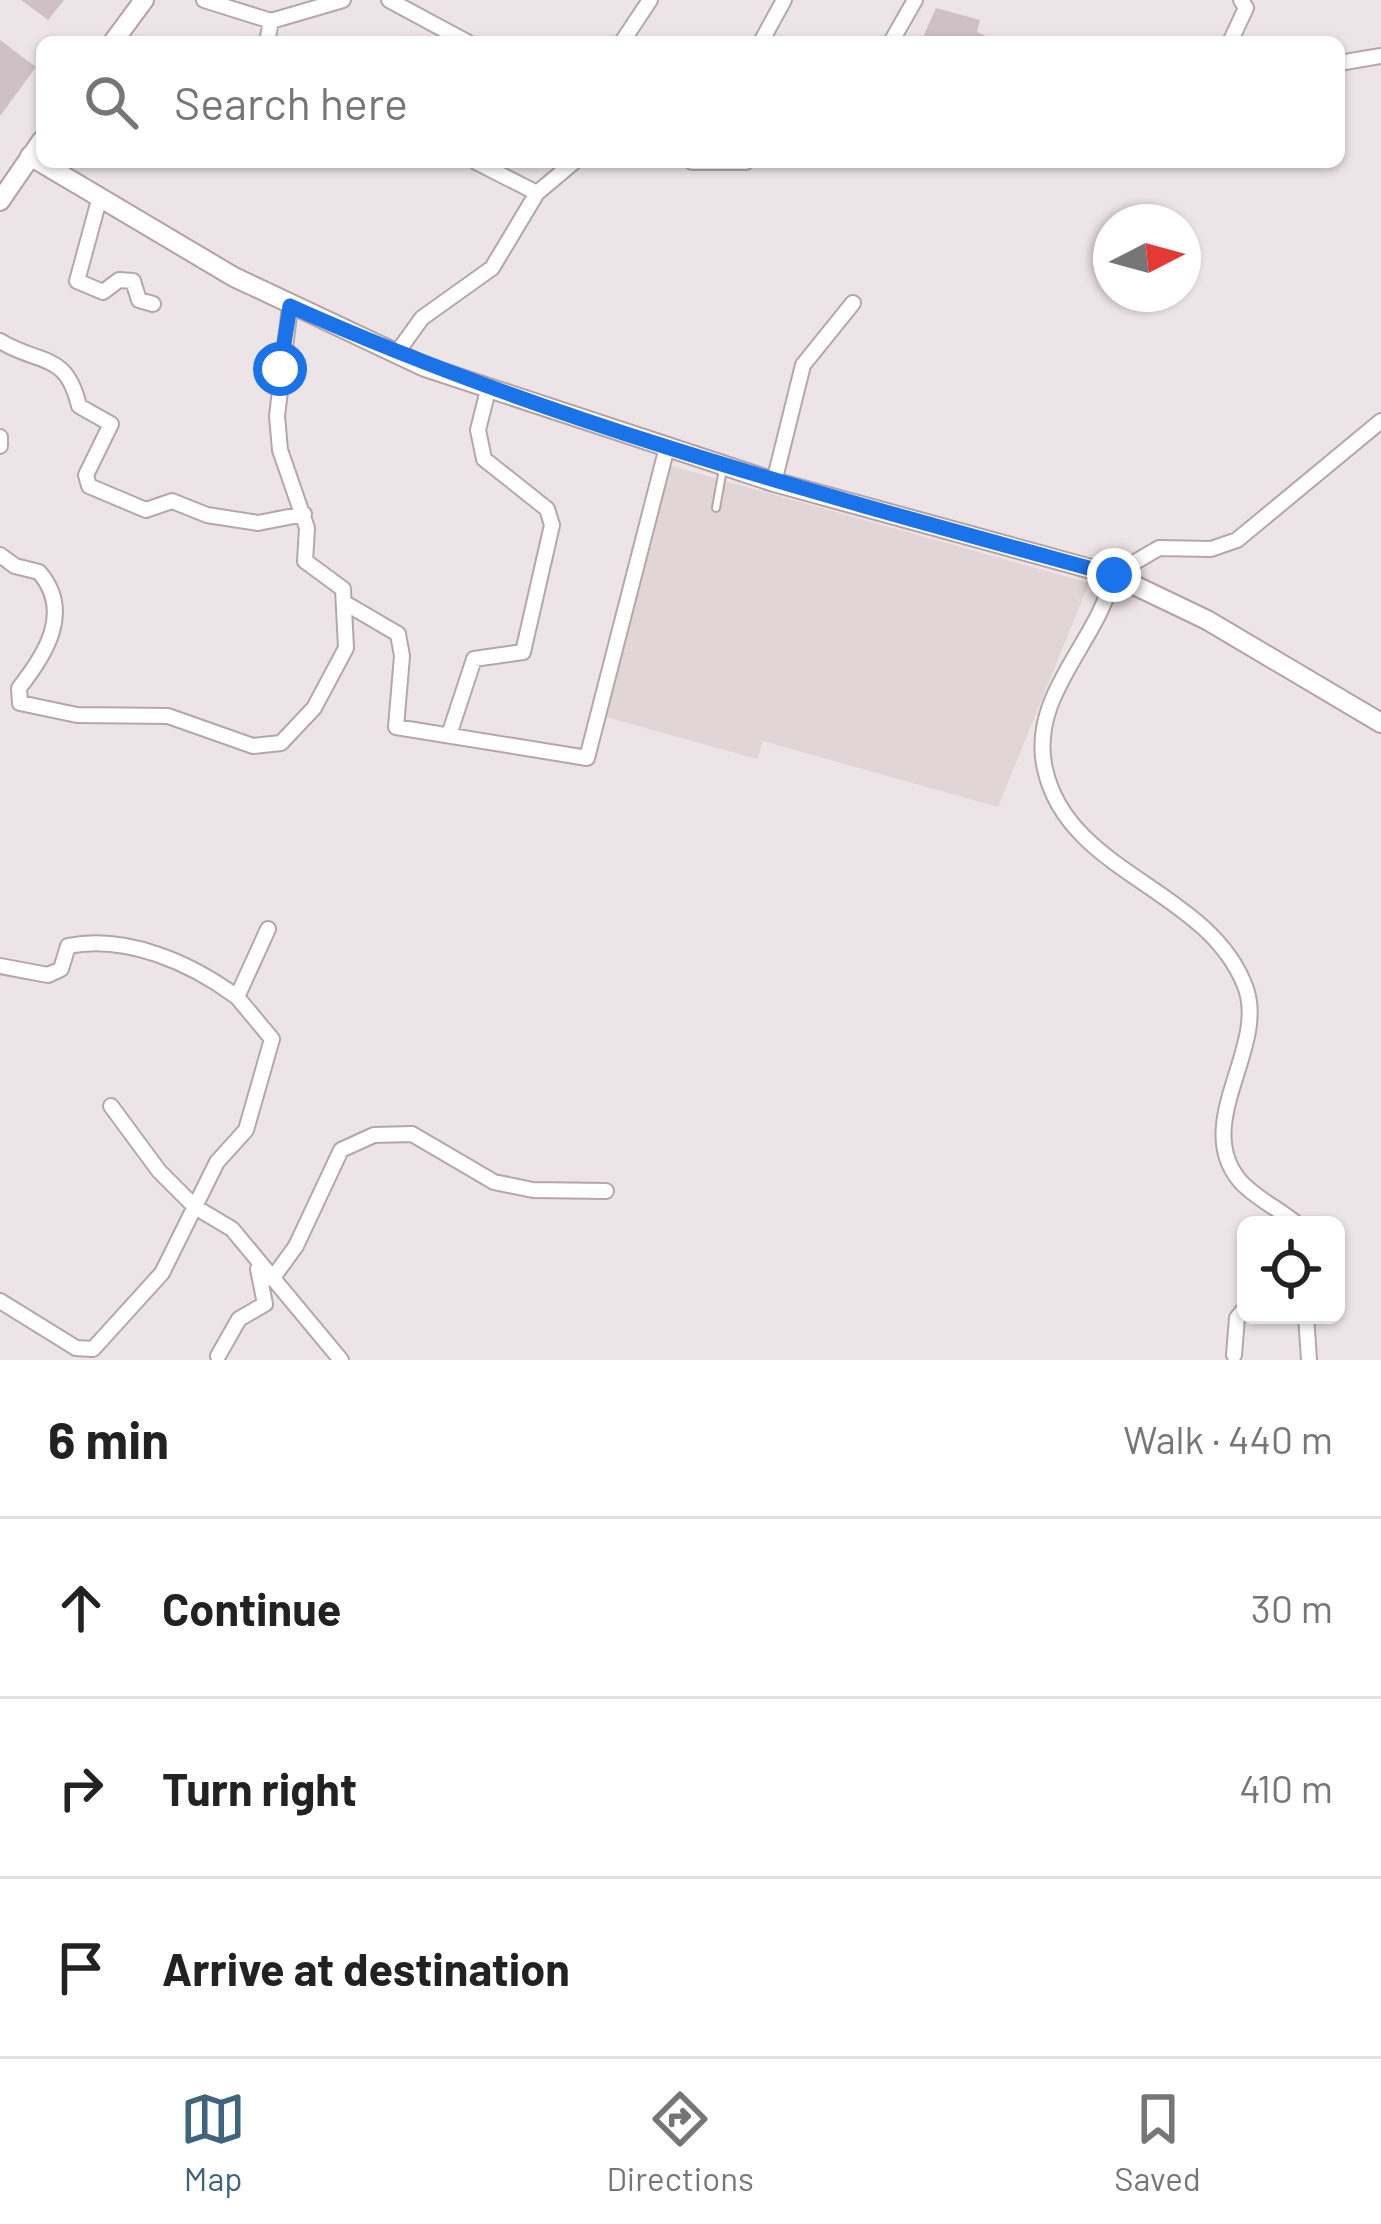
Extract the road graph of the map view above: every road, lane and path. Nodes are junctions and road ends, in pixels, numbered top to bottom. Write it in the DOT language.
graph roads {
  1 [pos="144,0"];
  2 [pos="204,0"];
  3 [pos="343,0"];
  4 [pos="389,0"];
  5 [pos="650,0"];
  6 [pos="784,0"];
  7 [pos="915,0"];
  8 [pos="1241,0"];
  9 [pos="272,21"];
  10 [pos="117,36"];
  11 [pos="268,36"];
  12 [pos="455,36"];
  13 [pos="626,36"];
  14 [pos="764,36"];
  15 [pos="894,36"];
  16 [pos="1234,36"];
  17 [pos="1381,56"];
  18 [pos="1345,62"];
  19 [pos="36,148"];
  20 [pos="60,168"];
  21 [pos="488,168"];
  22 [pos="567,168"];
  23 [pos="537,193"];
  24 [pos="99,200"];
  25 [pos="0,201"];
  26 [pos="854,303"];
  27 [pos="153,304"];
  28 [pos="290,306"];
  29 [pos="0,340"];
  30 [pos="396,354"];
  31 [pos="488,390"];
  32 [pos="1381,421"];
  33 [pos="667,447"];
  34 [pos="724,465"];
  35 [pos="774,482"];
  36 [pos="716,508"];
  37 [pos="304,514"];
  38 [pos="0,555"];
  39 [pos="1114,575"];
  40 [pos="345,603"];
  41 [pos="1381,722"];
  42 [pos="448,735"];
  43 [pos="268,929"];
  44 [pos="0,966"];
  45 [pos="237,998"];
  46 [pos="111,1106"];
  47 [pos="606,1191"];
  48 [pos="195,1207"];
  49 [pos="1285,1216"];
  50 [pos="255,1258"];
  51 [pos="272,1279"];
  52 [pos="0,1301"];
  53 [pos="1237,1318"];
  54 [pos="1305,1324"];
  55 [pos="1234,1355"];
  56 [pos="218,1356"];
  57 [pos="341,1360"];
  58 [pos="1309,1360"];
  1 -- 10 [label="street"];
  2 -- 9 [label="street"];
  3 -- 9 [label="street"];
  4 -- 12 [label="street"];
  5 -- 13 [label="street"];
  6 -- 14 [label="street"];
  7 -- 15 [label="street"];
  8 -- 16 [label="street"];
  9 -- 11 [label="street"];
  17 -- 18 [label="street"];
  19 -- 25 [label="street"];
  20 -- 24 [label="street"];
  21 -- 23 [label="street"];
  22 -- 23 [label="street"];
  23 -- 30 [label="street"];
  24 -- 27 [label="street"];
  24 -- 28 [label="street"];
  26 -- 35 [label="street"];
  28 -- 30 [label="street"];
  28 -- 37 [label="street"];
  29 -- 37 [label="street"];
  30 -- 31 [label="street"];
  31 -- 33 [label="street"];
  31 -- 42 [label="street"];
  32 -- 39 [label="street"];
  33 -- 34 [label="street"];
  33 -- 42 [label="street"];
  34 -- 35 [label="street"];
  34 -- 36 [label="lane"];
  35 -- 39 [label="street"];
  37 -- 40 [label="street"];
  38 -- 40 [label="street"];
  39 -- 41 [label="street"];
  39 -- 49 [label="street"];
  40 -- 42 [label="street"];
  43 -- 45 [label="street"];
  44 -- 45 [label="street"];
  45 -- 48 [label="street"];
  46 -- 48 [label="street"];
  47 -- 51 [label="street"];
  48 -- 50 [label="street"];
  48 -- 52 [label="street"];
  50 -- 51 [label="street"];
  50 -- 56 [label="street"];
  51 -- 57 [label="street"];
  53 -- 55 [label="street"];
  54 -- 58 [label="street"];
}
